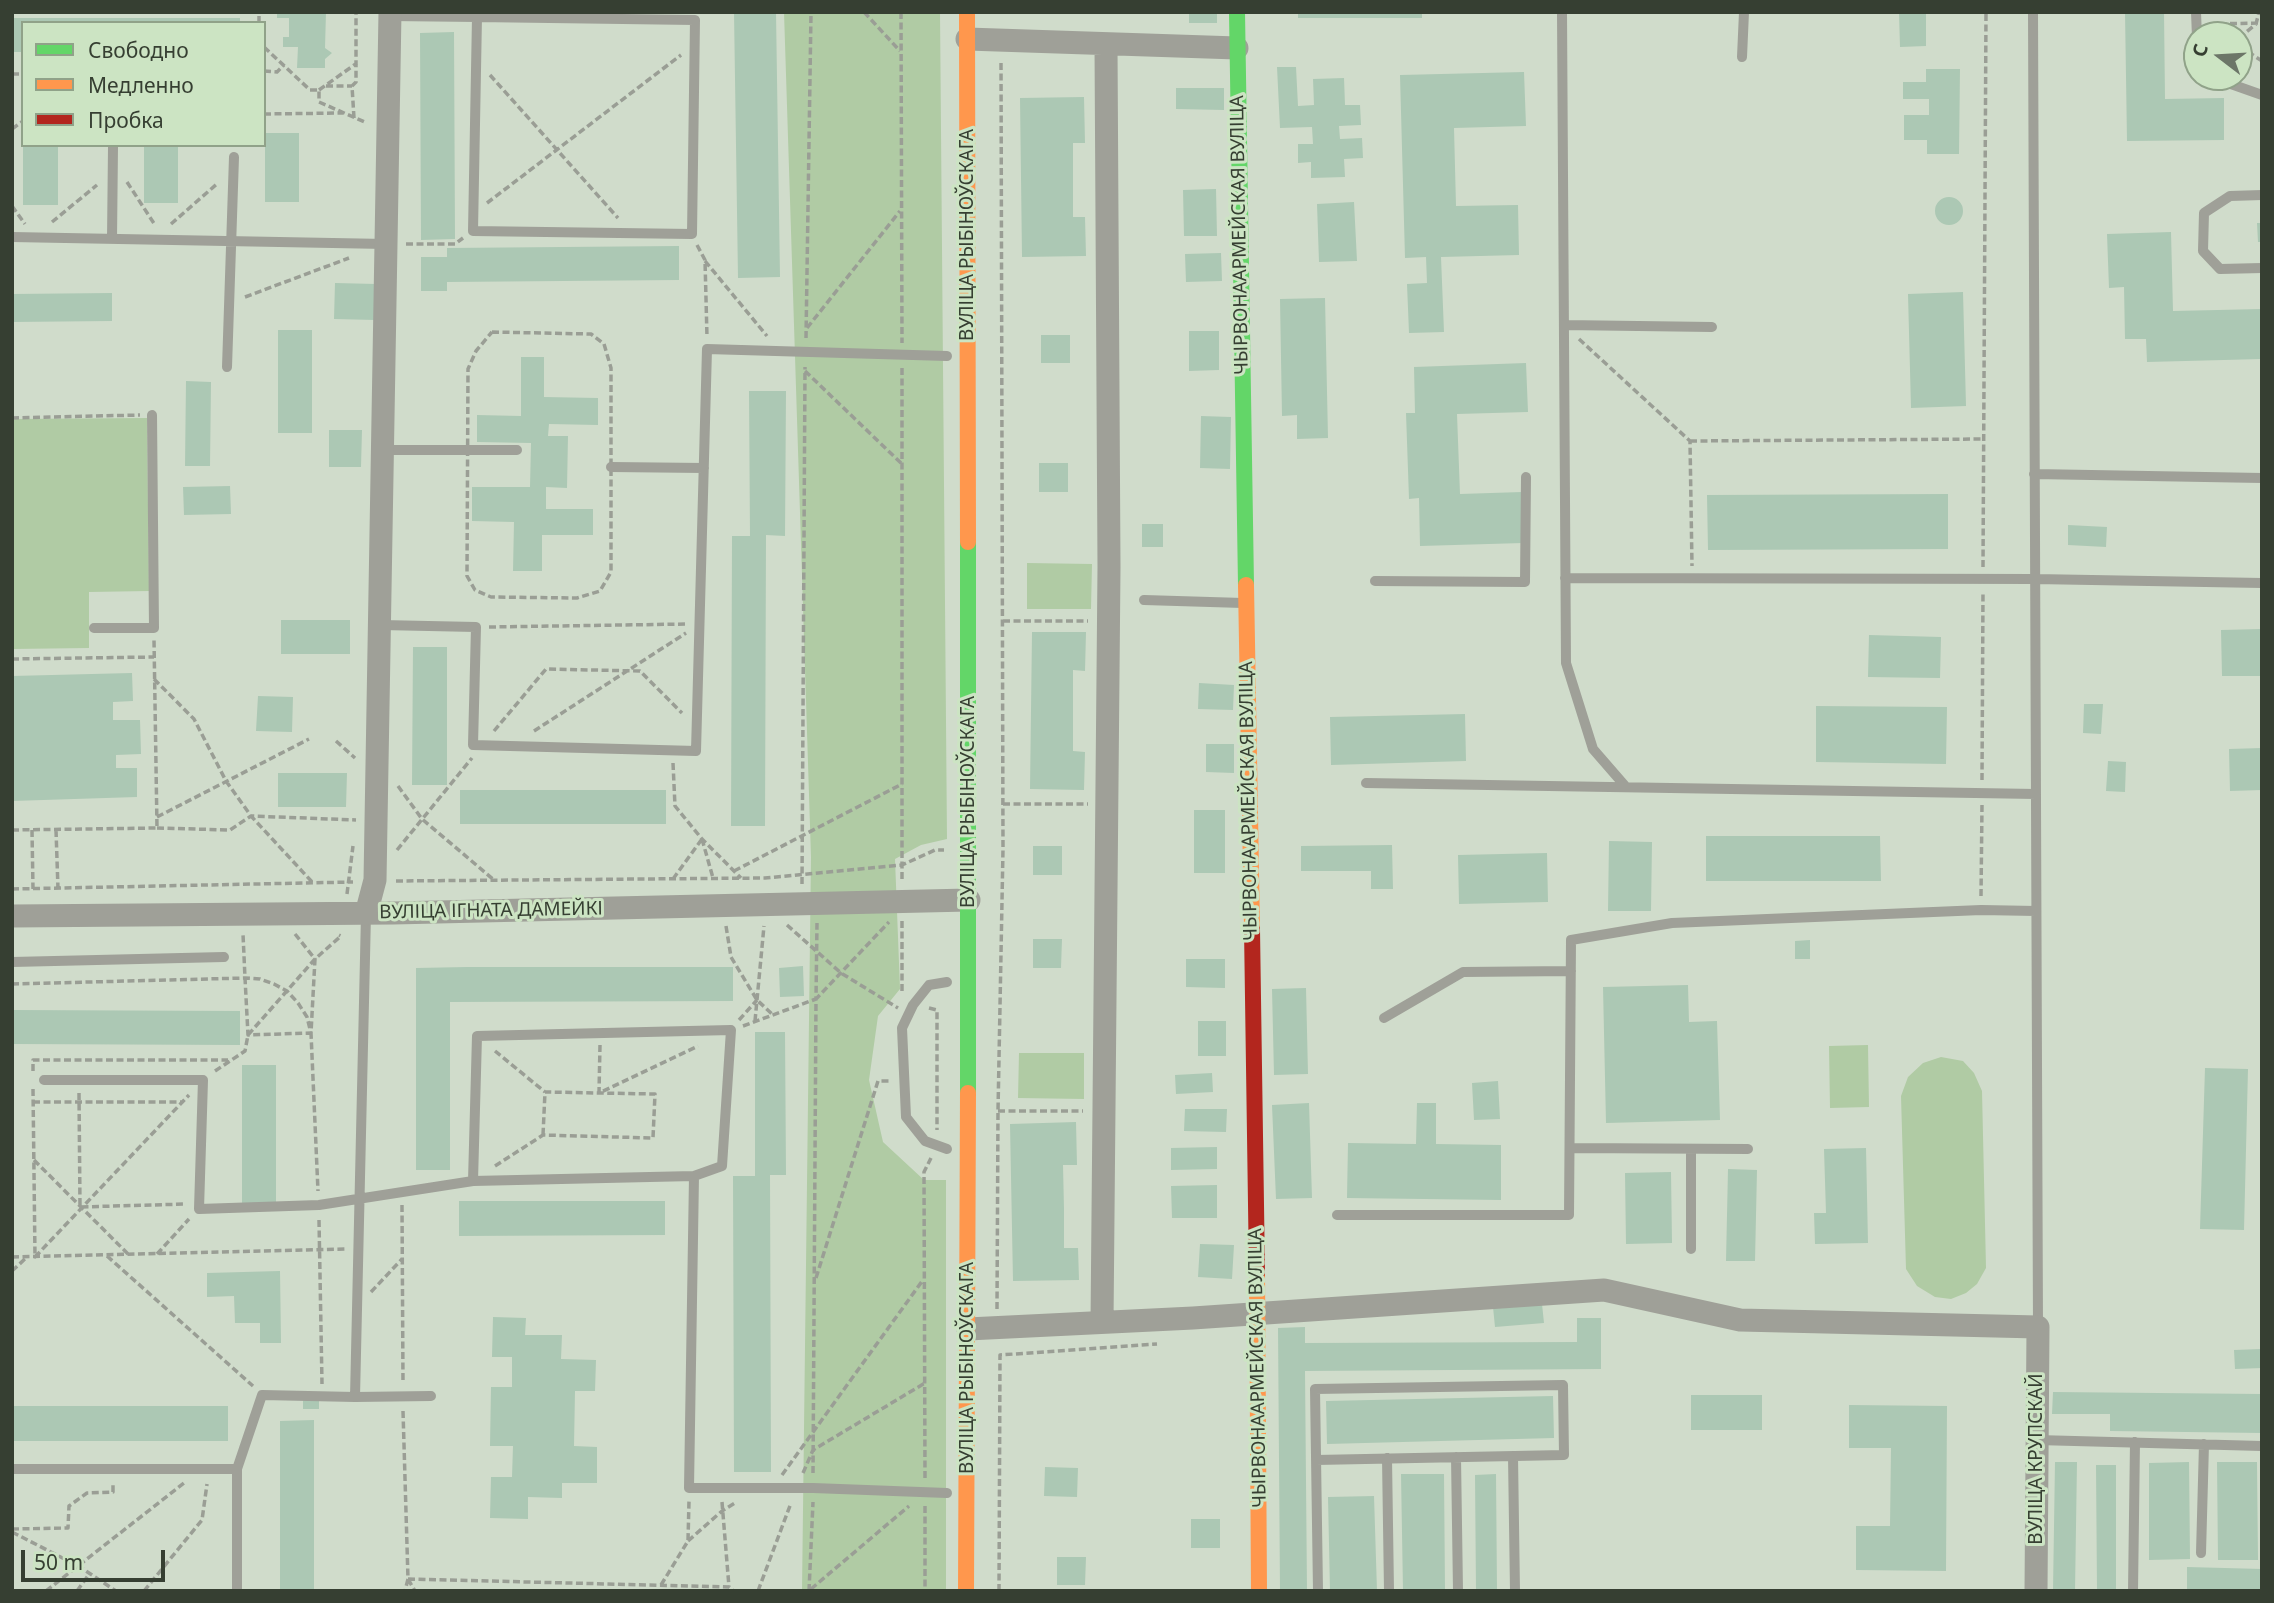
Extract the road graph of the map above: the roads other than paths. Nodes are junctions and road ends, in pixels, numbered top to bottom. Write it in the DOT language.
graph roads {
  1 [pos="967,12"];
  2 [pos="1237,12"];
  3 [pos="1562,12"];
  4 [pos="1744,12"];
  5 [pos="2033,12"];
  6 [pos="390,14"];
  7 [pos="477,17"];
  8 [pos="967,39"];
  9 [pos="1106,45"];
  10 [pos="1237,48"];
  11 [pos="1742,57"];
  12 [pos="113,147"];
  13 [pos="234,157"];
  14 [pos="2262,195"];
  15 [pos="12,237"];
  16 [pos="112,239"];
  17 [pos="231,241"];
  18 [pos="386,244"];
  19 [pos="2262,268"];
  20 [pos="1564,325"];
  21 [pos="1712,327"];
  22 [pos="947,355"];
  23 [pos="227,367"];
  24 [pos="152,415"];
  25 [pos="383,450"];
  26 [pos="517,450"];
  27 [pos="611,467"];
  28 [pos="704,468"];
  29 [pos="2034,474"];
  30 [pos="1526,477"];
  31 [pos="2262,478"];
  32 [pos="1565,578"];
  33 [pos="2035,579"];
  34 [pos="1374,581"];
  35 [pos="2262,583"];
  36 [pos="1144,600"];
  37 [pos="1246,603"];
  38 [pos="381,625"];
  39 [pos="94,628"];
  40 [pos="1366,783"];
  41 [pos="1626,787"];
  42 [pos="2036,794"];
  43 [pos="952,901"];
  44 [pos="2036,911"];
  45 [pos="355,914"];
  46 [pos="12,916"];
  47 [pos="224,957"];
  48 [pos="12,962"];
  49 [pos="1571,971"];
  50 [pos="947,982"];
  51 [pos="1384,1018"];
  52 [pos="44,1080"];
  53 [pos="944,1148"];
  54 [pos="1570,1148"];
  55 [pos="1691,1149"];
  56 [pos="1748,1149"];
  57 [pos="694,1176"];
  58 [pos="473,1181"];
  59 [pos="360,1200"];
  60 [pos="1337,1215"];
  61 [pos="1691,1249"];
  62 [pos="1258,1312"];
  63 [pos="1102,1322"];
  64 [pos="2038,1327"];
  65 [pos="968,1329"];
  66 [pos="431,1396"];
  67 [pos="355,1397"];
  68 [pos="2037,1440"];
  69 [pos="2135,1442"];
  70 [pos="2204,1444"];
  71 [pos="2262,1446"];
  72 [pos="1513,1456"];
  73 [pos="1456,1457"];
  74 [pos="1387,1458"];
  75 [pos="1316,1460"];
  76 [pos="12,1469"];
  77 [pos="237,1469"];
  78 [pos="947,1493"];
  79 [pos="2201,1553"];
  80 [pos="237,1591"];
  81 [pos="966,1591"];
  82 [pos="1259,1591"];
  83 [pos="1318,1591"];
  84 [pos="1389,1591"];
  85 [pos="1458,1591"];
  86 [pos="1515,1591"];
  87 [pos="2036,1591"];
  88 [pos="2133,1591"];
  1 -- 8 [label="main road, ВУЛІЦА РЫБІНОЎСКАГА"];
  2 -- 10 [label="main road, ЧЫРВОНААРМЕЙСКАЯ ВУЛІЦА"];
  3 -- 20 [label="lane"];
  4 -- 11 [label="lane"];
  5 -- 29 [label="lane"];
  6 -- 7 [label="lane"];
  6 -- 18 [label="street"];
  7 -- 7 [label="lane"];
  8 -- 9 [label="street"];
  8 -- 43 [label="main road, ВУЛІЦА РЫБІНОЎСКАГА"];
  9 -- 10 [label="street"];
  9 -- 63 [label="street"];
  10 -- 37 [label="main road, ЧЫРВОНААРМЕЙСКАЯ ВУЛІЦА"];
  12 -- 16 [label="lane"];
  13 -- 17 [label="lane"];
  14 -- 19 [label="lane"];
  15 -- 16 [label="lane"];
  16 -- 17 [label="lane"];
  17 -- 18 [label="lane"];
  17 -- 23 [label="lane"];
  18 -- 25 [label="street"];
  20 -- 21 [label="lane"];
  20 -- 32 [label="lane"];
  22 -- 28 [label="lane"];
  24 -- 39 [label="lane"];
  25 -- 26 [label="lane"];
  25 -- 38 [label="street"];
  27 -- 28 [label="lane"];
  28 -- 38 [label="lane"];
  29 -- 31 [label="lane"];
  29 -- 33 [label="lane"];
  30 -- 34 [label="lane"];
  32 -- 33 [label="lane"];
  32 -- 41 [label="lane"];
  33 -- 35 [label="lane"];
  33 -- 42 [label="lane"];
  36 -- 37 [label="lane"];
  37 -- 62 [label="main road, ЧЫРВОНААРМЕЙСКАЯ ВУЛІЦА"];
  38 -- 45 [label="street"];
  40 -- 41 [label="lane"];
  41 -- 42 [label="lane"];
  42 -- 44 [label="lane"];
  43 -- 45 [label="street, ВУЛІЦА ІГНАТА ДАМЕЙКІ"];
  43 -- 65 [label="main road, ВУЛІЦА РЫБІНОЎСКАГА"];
  44 -- 49 [label="lane"];
  44 -- 64 [label="lane"];
  45 -- 46 [label="street, ВУЛІЦА ІГНАТА ДАМЕЙКІ"];
  45 -- 59 [label="lane"];
  47 -- 48 [label="lane"];
  49 -- 51 [label="lane"];
  49 -- 54 [label="lane"];
  50 -- 53 [label="lane"];
  52 -- 59 [label="lane"];
  54 -- 55 [label="lane"];
  54 -- 60 [label="lane"];
  55 -- 56 [label="lane"];
  55 -- 61 [label="lane"];
  57 -- 58 [label="lane"];
  57 -- 58 [label="lane"];
  57 -- 78 [label="lane"];
  58 -- 59 [label="lane"];
  59 -- 67 [label="lane"];
  62 -- 63 [label="street"];
  62 -- 64 [label="street"];
  62 -- 82 [label="main road, ЧЫРВОНААРМЕЙСКАЯ ВУЛІЦА"];
  63 -- 65 [label="street"];
  64 -- 68 [label="street, ВУЛІЦА КРУПСКАЙ"];
  65 -- 81 [label="main road, ВУЛІЦА РЫБІНОЎСКАГА"];
  66 -- 67 [label="lane"];
  67 -- 77 [label="lane"];
  68 -- 69 [label="lane"];
  68 -- 87 [label="street, ВУЛІЦА КРУПСКАЙ"];
  69 -- 70 [label="lane"];
  69 -- 88 [label="lane"];
  70 -- 71 [label="lane"];
  70 -- 79 [label="lane"];
  72 -- 73 [label="lane"];
  72 -- 75 [label="lane"];
  72 -- 86 [label="lane"];
  73 -- 74 [label="lane"];
  73 -- 85 [label="lane"];
  74 -- 75 [label="lane"];
  74 -- 84 [label="lane"];
  75 -- 83 [label="lane"];
  76 -- 77 [label="lane"];
  77 -- 80 [label="lane"];
}
